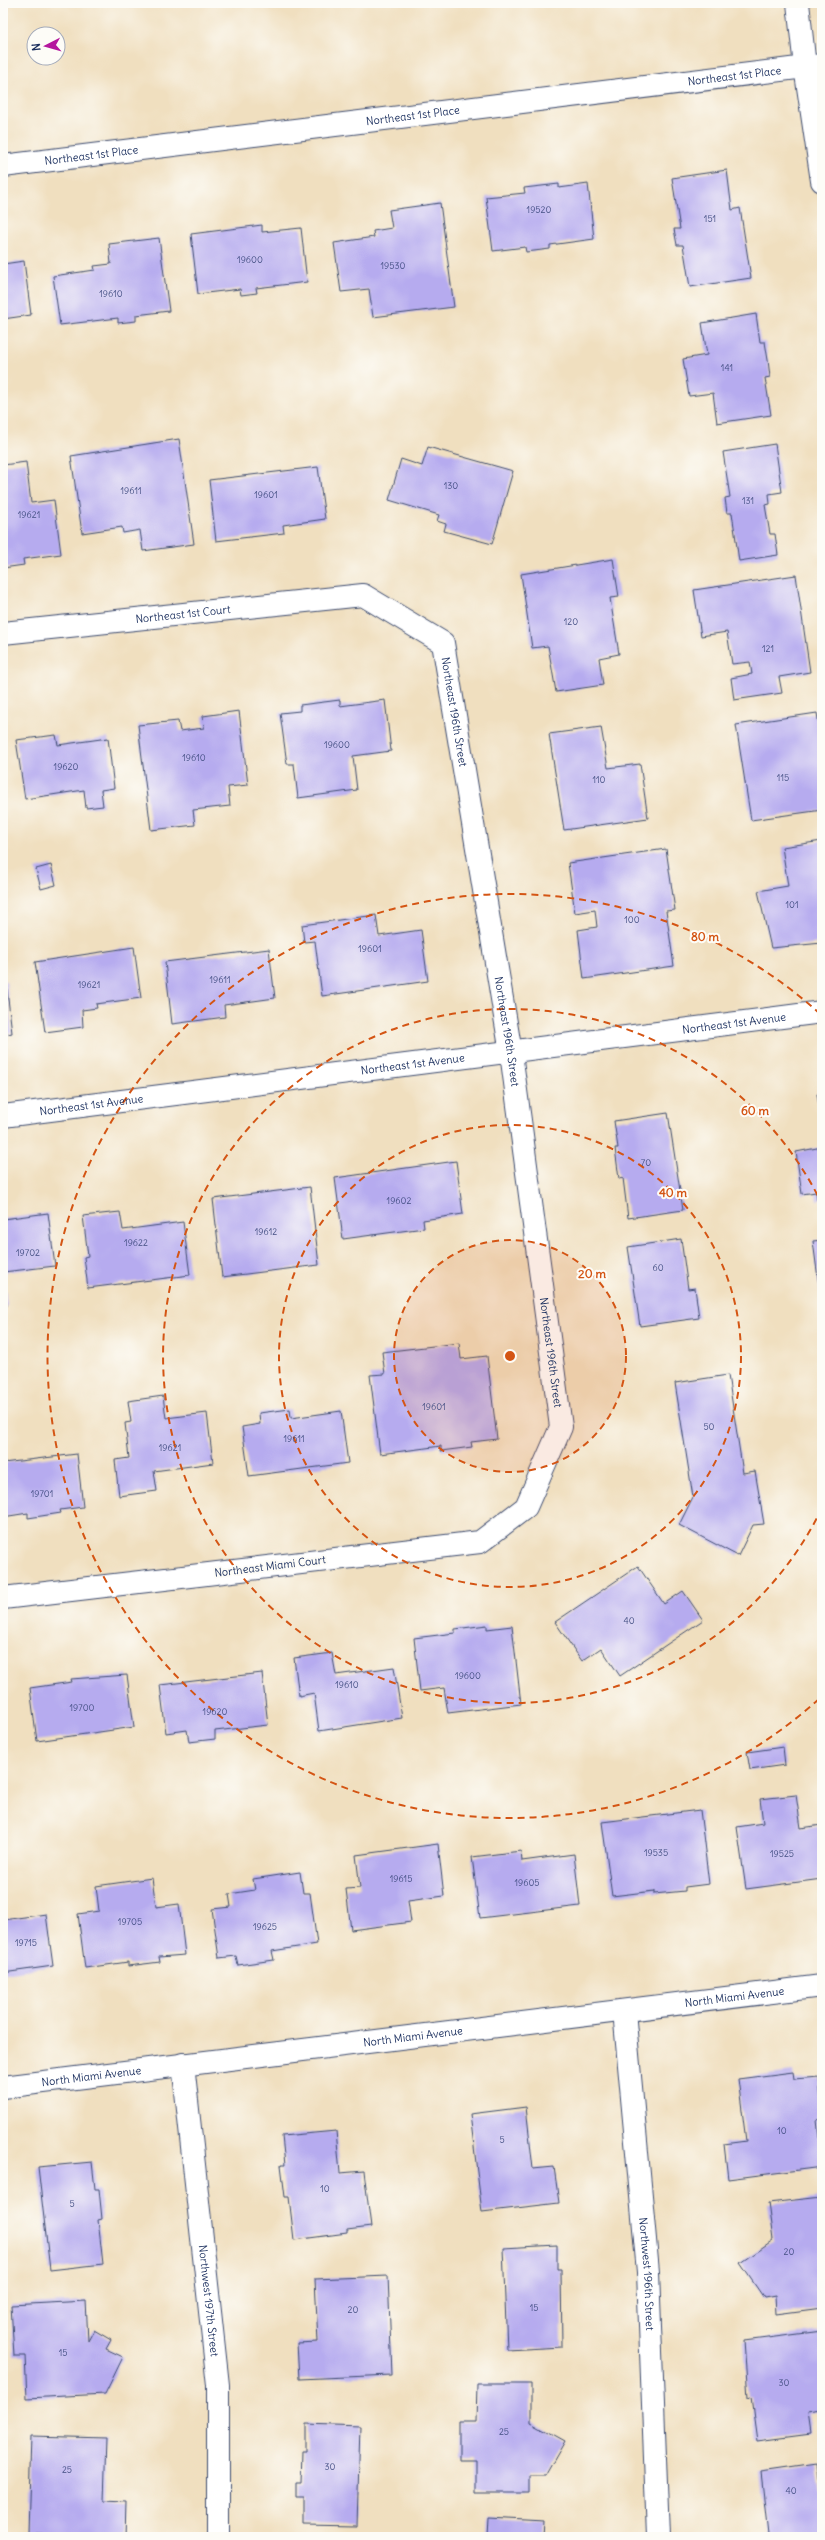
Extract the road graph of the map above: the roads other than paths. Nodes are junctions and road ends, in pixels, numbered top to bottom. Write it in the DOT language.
graph roads {
  1 [pos="798,3"];
  2 [pos="813,66"];
  3 [pos="3,166"];
  4 [pos="822,181"];
  5 [pos="364,595"];
  6 [pos="3,633"];
  7 [pos="822,1012"];
  8 [pos="511,1053"];
  9 [pos="3,1116"];
  10 [pos="526,1506"];
  11 [pos="3,1598"];
  12 [pos="822,1986"];
  13 [pos="624,2011"];
  14 [pos="183,2064"];
  15 [pos="3,2087"];
  16 [pos="218,2537"];
  17 [pos="658,2537"];
  1 -- 2 [label="street"];
  2 -- 3 [label="street, Northeast 1st Place"];
  2 -- 4 [label="street"];
  5 -- 6 [label="street, Northeast 1st Court"];
  5 -- 8 [label="street, Northeast 196th Street"];
  7 -- 8 [label="street, Northeast 1st Avenue"];
  8 -- 9 [label="street, Northeast 1st Avenue"];
  8 -- 10 [label="street, Northeast 196th Street"];
  10 -- 11 [label="street, Northeast Miami Court"];
  12 -- 13 [label="street, North Miami Avenue"];
  13 -- 14 [label="street, North Miami Avenue"];
  13 -- 17 [label="street, Northwest 196th Street"];
  14 -- 15 [label="street, North Miami Avenue"];
  14 -- 16 [label="street, Northwest 197th Street"];
}
